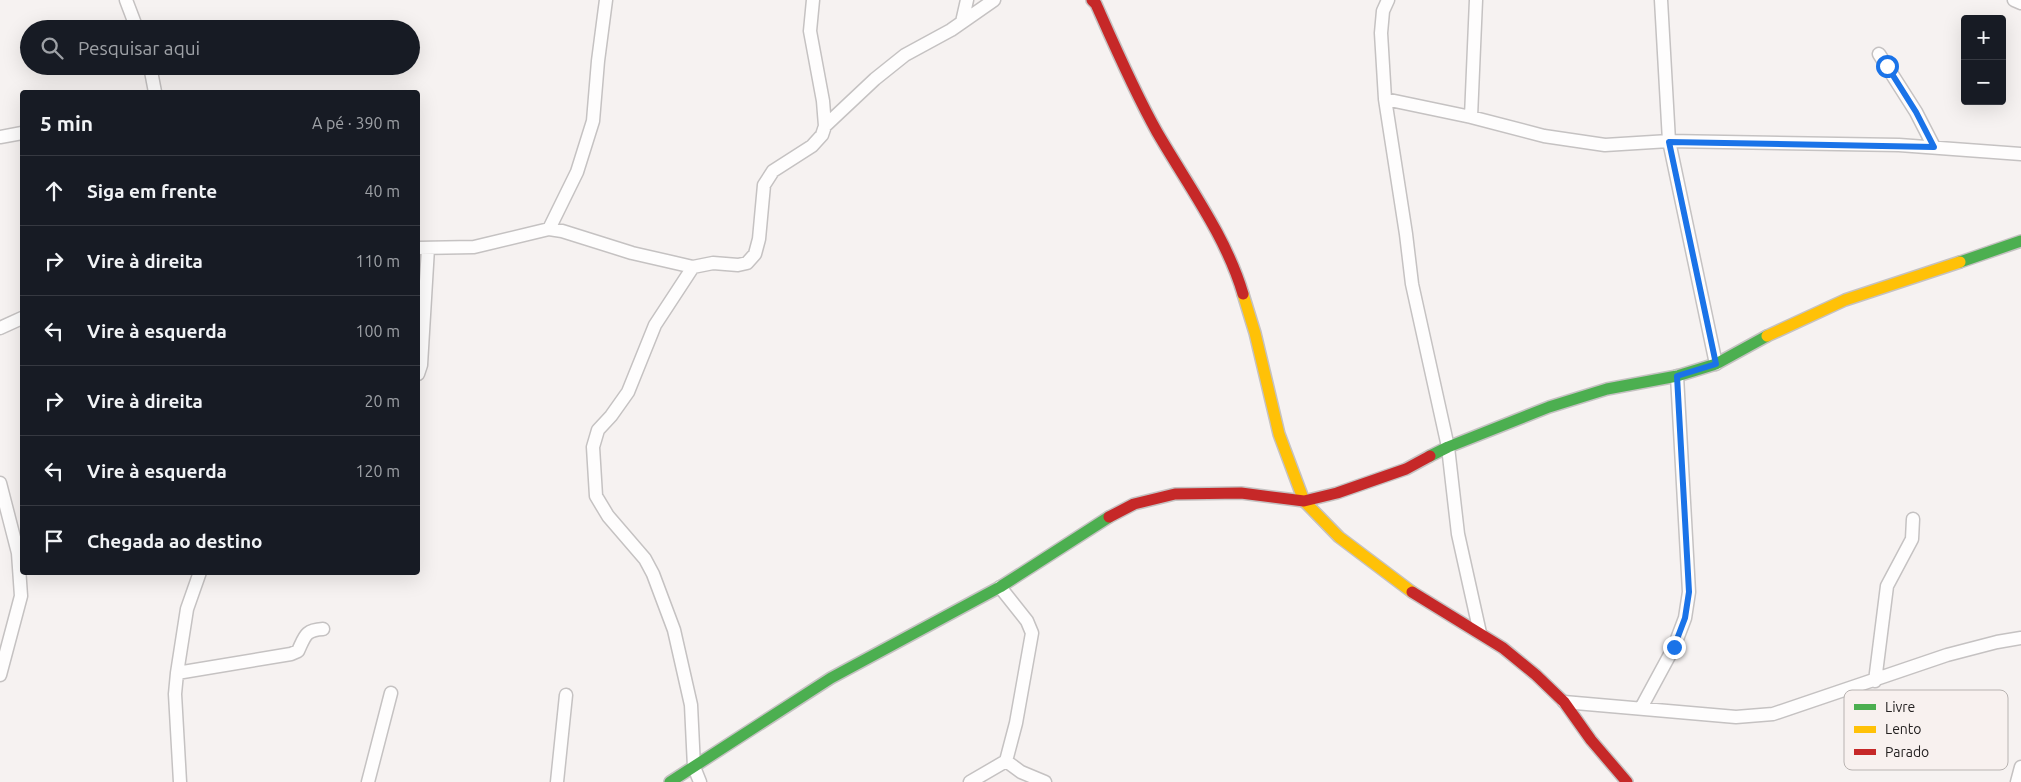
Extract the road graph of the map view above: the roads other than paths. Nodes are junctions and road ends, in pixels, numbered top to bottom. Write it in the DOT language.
graph roads {
  1 [pos="126,0"];
  2 [pos="606,0"];
  3 [pos="813,0"];
  4 [pos="967,0"];
  5 [pos="994,0"];
  6 [pos="1388,0"];
  7 [pos="1476,0"];
  8 [pos="1660,0"];
  9 [pos="2014,0"];
  10 [pos="1095,1"];
  11 [pos="2021,3"];
  12 [pos="134,20"];
  13 [pos="962,22"];
  14 [pos="1879,54"];
  15 [pos="151,75"];
  16 [pos="154,90"];
  17 [pos="1385,99"];
  18 [pos="1471,117"];
  19 [pos="825,126"];
  20 [pos="20,132"];
  21 [pos="0,137"];
  22 [pos="1669,142"];
  23 [pos="1934,147"];
  24 [pos="2021,154"];
  25 [pos="549,229"];
  26 [pos="2021,241"];
  27 [pos="423,248"];
  28 [pos="694,267"];
  29 [pos="20,319"];
  30 [pos="0,328"];
  31 [pos="1716,364"];
  32 [pos="420,368"];
  33 [pos="1677,376"];
  34 [pos="1448,447"];
  35 [pos="0,483"];
  36 [pos="1304,501"];
  37 [pos="1914,520"];
  38 [pos="199,575"];
  39 [pos="1000,588"];
  40 [pos="323,629"];
  41 [pos="1480,633"];
  42 [pos="2021,638"];
  43 [pos="177,673"];
  44 [pos="0,675"];
  45 [pos="1876,681"];
  46 [pos="1848,690"];
  47 [pos="1844,691"];
  48 [pos="391,693"];
  49 [pos="566,695"];
  50 [pos="1564,702"];
  51 [pos="1640,708"];
  52 [pos="1006,760"];
  53 [pos="694,767"];
  54 [pos="2021,767"];
  55 [pos="180,782"];
  56 [pos="368,782"];
  57 [pos="557,782"];
  58 [pos="670,782"];
  59 [pos="700,782"];
  60 [pos="970,782"];
  61 [pos="1045,782"];
  62 [pos="1627,782"];
  63 [pos="2017,782"];
  1 -- 12 [label="street"];
  2 -- 25 [label="street"];
  3 -- 19 [label="street"];
  4 -- 13 [label="street"];
  5 -- 13 [label="street"];
  6 -- 17 [label="street"];
  7 -- 18 [label="street"];
  8 -- 22 [label="street"];
  9 -- 11 [label="street"];
  10 -- 36 [label="street"];
  13 -- 19 [label="street"];
  14 -- 23 [label="street"];
  15 -- 16 [label="street"];
  17 -- 18 [label="street"];
  17 -- 34 [label="street"];
  18 -- 22 [label="street"];
  19 -- 28 [label="street"];
  20 -- 21 [label="street"];
  22 -- 23 [label="street"];
  22 -- 31 [label="street"];
  23 -- 24 [label="street"];
  25 -- 27 [label="street"];
  25 -- 28 [label="street"];
  26 -- 31 [label="street"];
  27 -- 32 [label="street"];
  28 -- 53 [label="street"];
  29 -- 30 [label="street"];
  31 -- 33 [label="street"];
  33 -- 34 [label="street"];
  33 -- 51 [label="street"];
  34 -- 36 [label="street"];
  34 -- 41 [label="street"];
  35 -- 44 [label="street"];
  36 -- 39 [label="street"];
  36 -- 41 [label="street"];
  37 -- 45 [label="street"];
  38 -- 43 [label="street"];
  39 -- 52 [label="street"];
  39 -- 53 [label="street"];
  40 -- 43 [label="street"];
  41 -- 50 [label="street"];
  42 -- 45 [label="street"];
  43 -- 55 [label="street"];
  45 -- 46 [label="street"];
  47 -- 51 [label="street"];
  48 -- 56 [label="street"];
  49 -- 57 [label="street"];
  50 -- 51 [label="street"];
  50 -- 62 [label="street"];
  52 -- 60 [label="street"];
  52 -- 61 [label="street"];
  53 -- 58 [label="street"];
  53 -- 59 [label="street"];
  54 -- 63 [label="street"];
}
